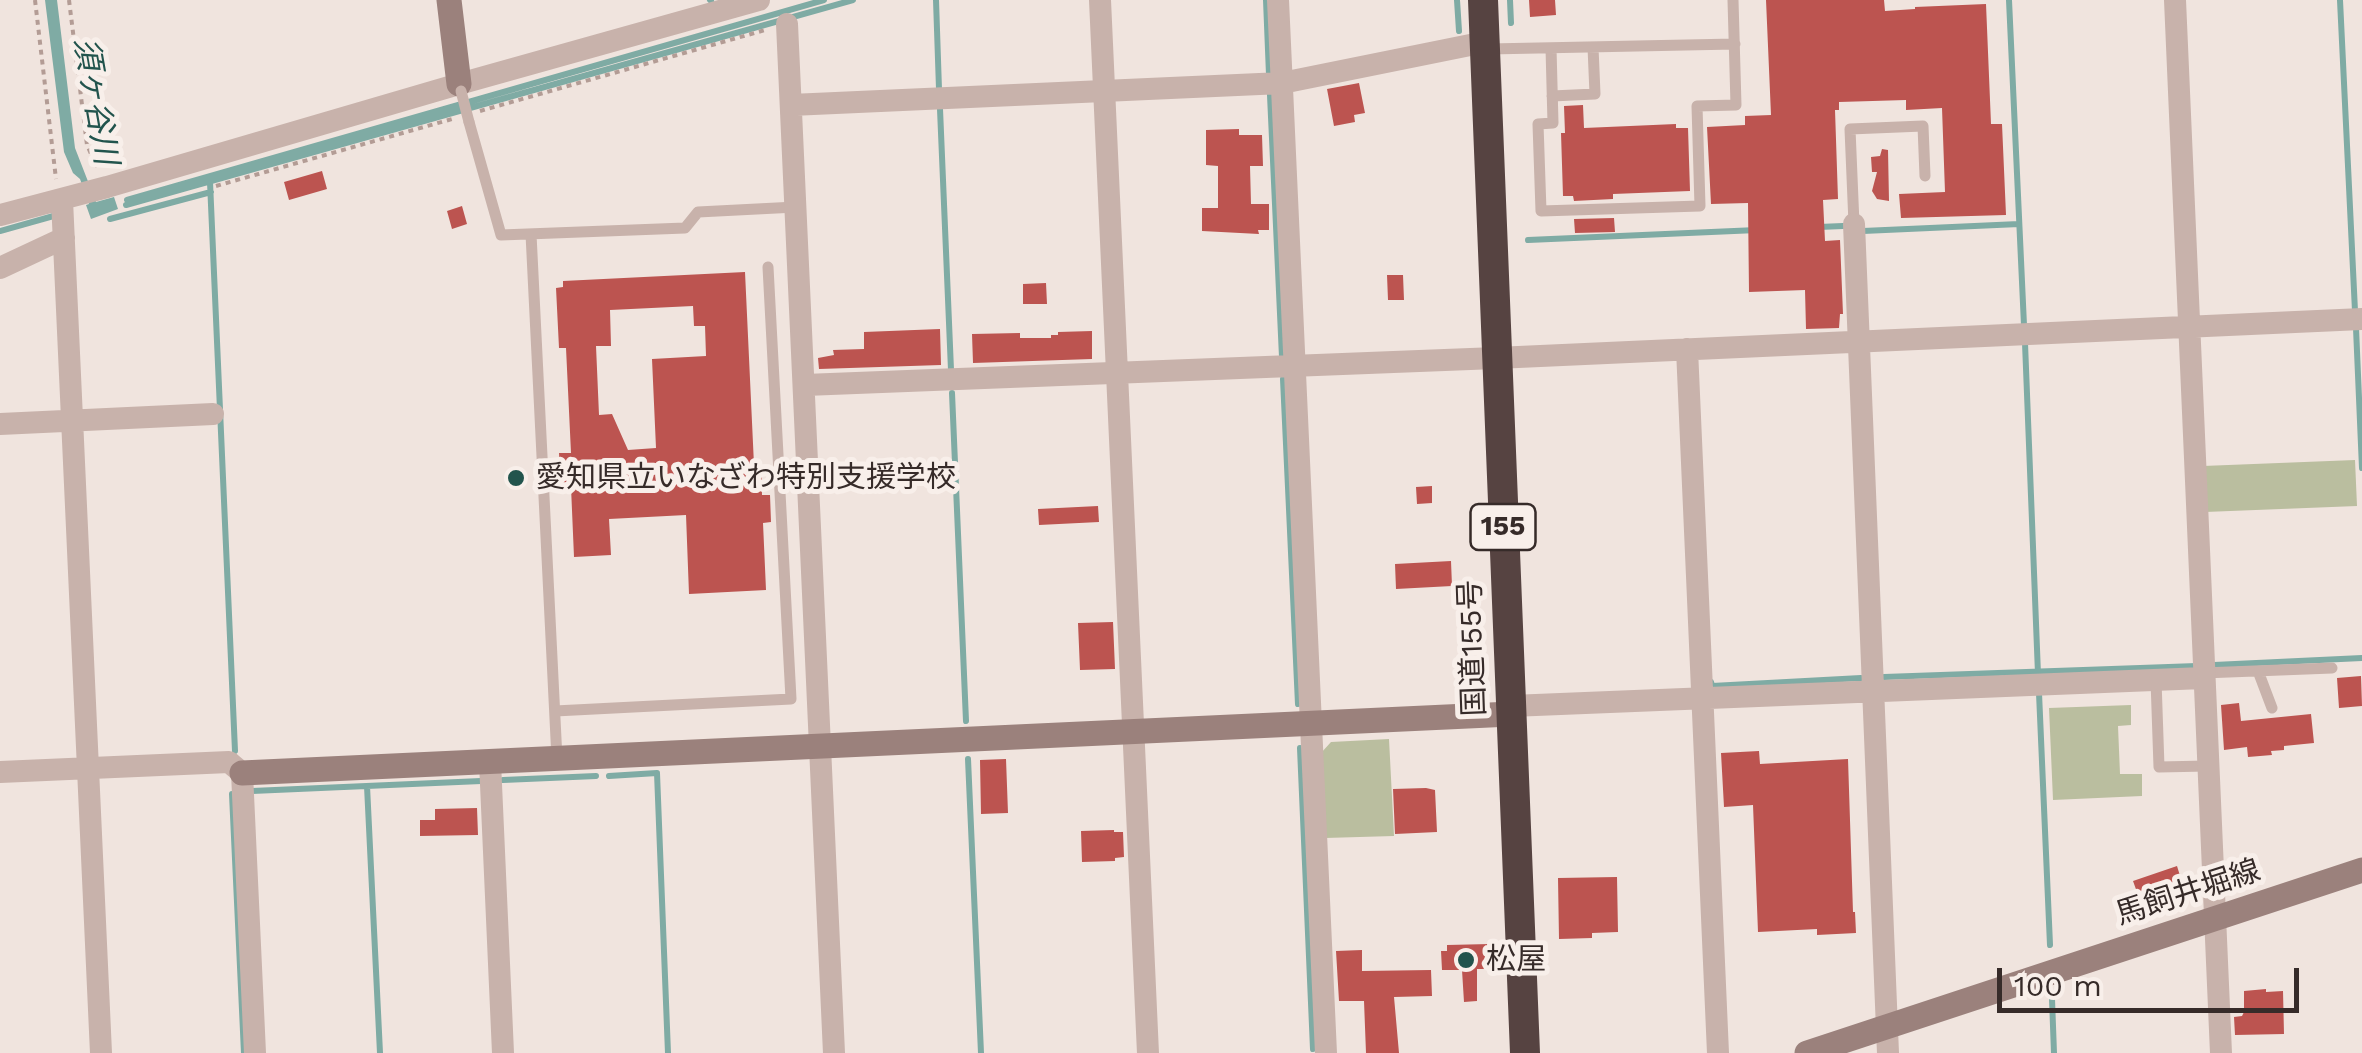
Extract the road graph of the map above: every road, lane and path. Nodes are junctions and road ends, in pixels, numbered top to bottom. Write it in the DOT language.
graph roads {
  1 [pos="35,0"];
  2 [pos="70,0"];
  3 [pos="449,0"];
  4 [pos="759,0"];
  5 [pos="1100,0"];
  6 [pos="1278,0"];
  7 [pos="1483,0"];
  8 [pos="1734,0"];
  9 [pos="2175,0"];
  10 [pos="701,8"];
  11 [pos="787,24"];
  12 [pos="1735,44"];
  13 [pos="1485,46"];
  14 [pos="1593,47"];
  15 [pos="1551,48"];
  16 [pos="1282,83"];
  17 [pos="460,87"];
  18 [pos="1104,91"];
  19 [pos="1552,96"];
  20 [pos="791,105"];
  21 [pos="482,110"];
  22 [pos="466,119"];
  23 [pos="1925,176"];
  24 [pos="216,186"];
  25 [pos="78,196"];
  26 [pos="796,208"];
  27 [pos="0,216"];
  28 [pos="1854,224"];
  29 [pos="531,234"];
  30 [pos="64,236"];
  31 [pos="768,267"];
  32 [pos="0,268"];
  33 [pos="2362,319"];
  34 [pos="2188,327"];
  35 [pos="1858,342"];
  36 [pos="1687,349"];
  37 [pos="1496,358"];
  38 [pos="1295,366"];
  39 [pos="1118,373"];
  40 [pos="805,385"];
  41 [pos="213,414"];
  42 [pos="72,420"];
  43 [pos="0,424"];
  44 [pos="2332,668"];
  45 [pos="2258,671"];
  46 [pos="2203,675"];
  47 [pos="2156,679"];
  48 [pos="1873,691"];
  49 [pos="1702,698"];
  50 [pos="2272,708"];
  51 [pos="1511,710"];
  52 [pos="555,711"];
  53 [pos="1311,724"];
  54 [pos="1134,732"];
  55 [pos="820,746"];
  56 [pos="557,758"];
  57 [pos="490,762"];
  58 [pos="2207,766"];
  59 [pos="88,768"];
  60 [pos="0,772"];
  61 [pos="242,773"];
  62 [pos="2362,870"];
  63 [pos="2214,919"];
  64 [pos="1888,1040"];
  65 [pos="101,1053"];
  66 [pos="255,1053"];
  67 [pos="503,1053"];
  68 [pos="834,1053"];
  69 [pos="1148,1053"];
  70 [pos="1326,1053"];
  71 [pos="1525,1053"];
  72 [pos="1718,1053"];
  73 [pos="1807,1053"];
  74 [pos="2220,1053"];
  1 -- 25 [label="path"];
  2 -- 25 [label="path"];
  3 -- 17 [label="street"];
  4 -- 10 [label="street"];
  5 -- 18 [label="street"];
  6 -- 16 [label="street"];
  7 -- 13 [label="highway, 国道155号 / 155"];
  8 -- 12 [label="lane"];
  9 -- 34 [label="street"];
  10 -- 17 [label="street"];
  11 -- 20 [label="street"];
  11 -- 21 [label="path"];
  12 -- 14 [label="lane"];
  12 -- 19 [label="lane"];
  13 -- 15 [label="lane"];
  13 -- 16 [label="street"];
  13 -- 37 [label="highway, 国道155号 / 155"];
  14 -- 15 [label="lane"];
  14 -- 19 [label="lane"];
  15 -- 19 [label="lane"];
  16 -- 18 [label="street"];
  16 -- 38 [label="street"];
  17 -- 22 [label="lane, bridge"];
  17 -- 25 [label="street"];
  18 -- 20 [label="street"];
  18 -- 39 [label="street"];
  20 -- 26 [label="street"];
  22 -- 24 [label="path"];
  22 -- 29 [label="lane"];
  23 -- 28 [label="lane"];
  25 -- 27 [label="street"];
  25 -- 30 [label="street"];
  26 -- 29 [label="lane"];
  26 -- 40 [label="street"];
  28 -- 35 [label="street"];
  29 -- 52 [label="lane"];
  30 -- 32 [label="street"];
  30 -- 42 [label="street"];
  31 -- 52 [label="lane"];
  33 -- 34 [label="street"];
  34 -- 35 [label="street"];
  34 -- 46 [label="street"];
  35 -- 36 [label="street"];
  35 -- 48 [label="street"];
  36 -- 37 [label="street"];
  36 -- 49 [label="street"];
  37 -- 38 [label="street"];
  37 -- 51 [label="highway, 国道155号 / 155"];
  38 -- 39 [label="street"];
  38 -- 53 [label="street"];
  39 -- 40 [label="street"];
  39 -- 54 [label="street"];
  40 -- 55 [label="street"];
  41 -- 42 [label="street"];
  42 -- 43 [label="street"];
  42 -- 59 [label="street"];
  44 -- 45 [label="lane"];
  45 -- 46 [label="lane"];
  45 -- 50 [label="lane"];
  46 -- 47 [label="street"];
  46 -- 58 [label="street"];
  47 -- 48 [label="street"];
  47 -- 58 [label="lane"];
  48 -- 49 [label="street"];
  48 -- 64 [label="street"];
  49 -- 51 [label="street"];
  49 -- 72 [label="street"];
  51 -- 53 [label="street"];
  51 -- 71 [label="highway, 国道155号 / 155"];
  52 -- 56 [label="lane"];
  53 -- 54 [label="street"];
  53 -- 70 [label="street"];
  54 -- 55 [label="street"];
  54 -- 69 [label="street"];
  55 -- 56 [label="street"];
  55 -- 68 [label="street"];
  56 -- 57 [label="street"];
  57 -- 61 [label="street"];
  57 -- 67 [label="street"];
  58 -- 63 [label="street"];
  59 -- 60 [label="street"];
  59 -- 61 [label="street"];
  59 -- 65 [label="street"];
  61 -- 66 [label="street"];
  62 -- 63 [label="street, 馬飼井堀線"];
  63 -- 64 [label="street, 馬飼井堀線"];
  63 -- 74 [label="street"];
  64 -- 73 [label="street, 馬飼井堀線"];
}
